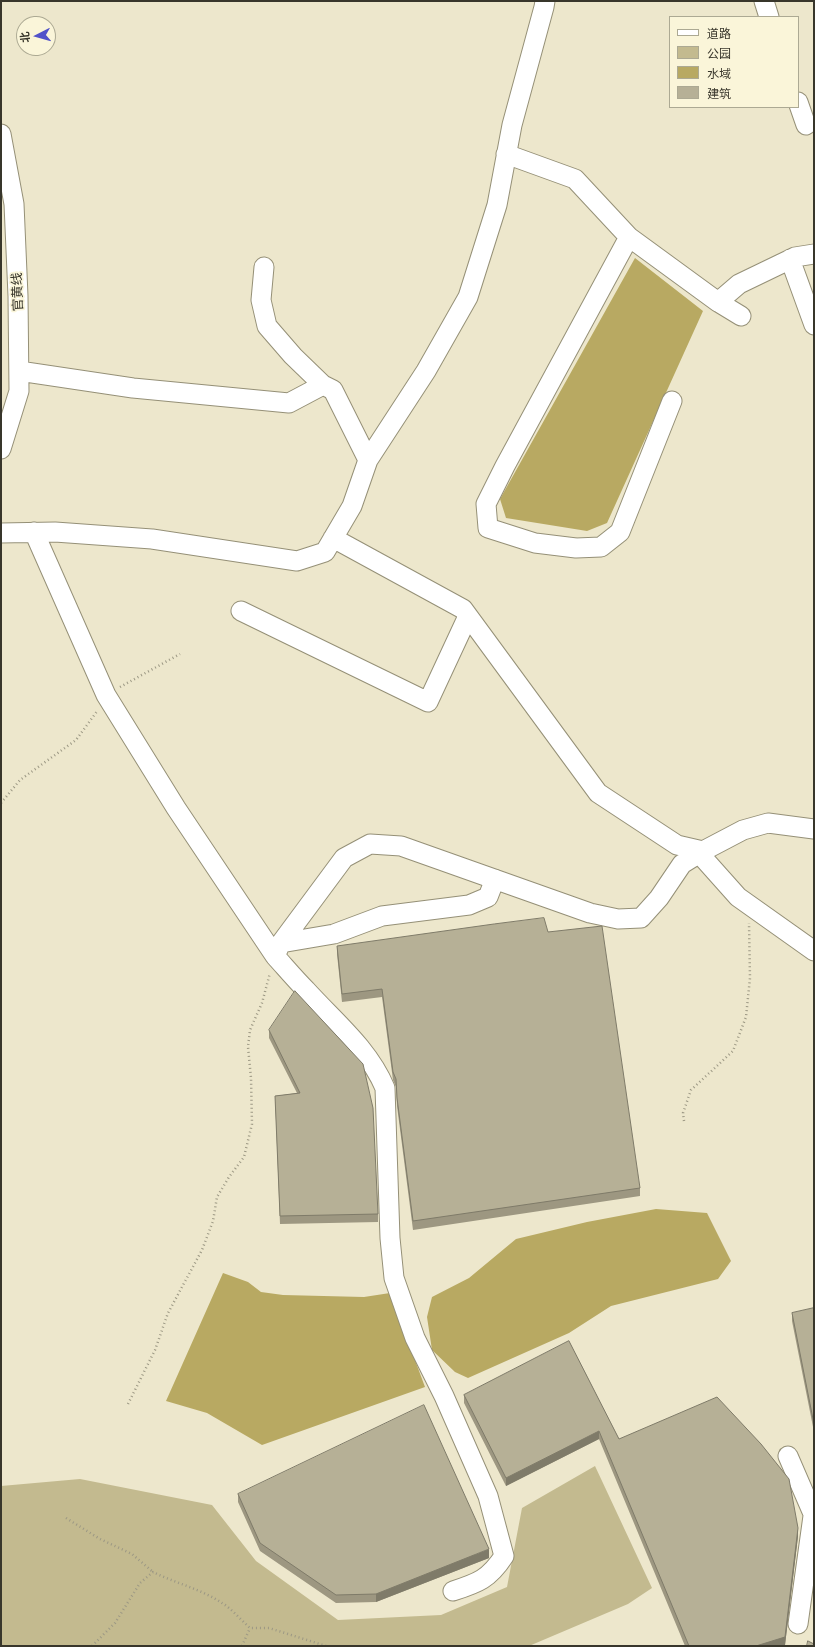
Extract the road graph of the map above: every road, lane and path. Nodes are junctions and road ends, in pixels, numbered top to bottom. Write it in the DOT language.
graph roads {
  1 [pos="545,1"];
  2 [pos="764,1"];
  3 [pos="770,16"];
  4 [pos="799,105"];
  5 [pos="806,125"];
  6 [pos="1,134"];
  7 [pos="506,154"];
  8 [pos="8,230"];
  9 [pos="629,237"];
  10 [pos="814,254"];
  11 [pos="790,259"];
  12 [pos="264,267"];
  13 [pos="718,302"];
  14 [pos="811,307"];
  15 [pos="740,316"];
  16 [pos="814,325"];
  17 [pos="19,371"];
  18 [pos="323,385"];
  19 [pos="672,401"];
  20 [pos="1,449"];
  21 [pos="368,460"];
  22 [pos="34,532"];
  23 [pos="1,533"];
  24 [pos="333,538"];
  25 [pos="240,611"];
  26 [pos="468,616"];
  27 [pos="180,654"];
  28 [pos="106,695"];
  29 [pos="1,803"];
  30 [pos="814,829"];
  31 [pos="703,851"];
  32 [pos="495,879"];
  33 [pos="749,905"];
  34 [pos="278,949"];
  35 [pos="814,950"];
  36 [pos="684,1121"];
  37 [pos="128,1404"];
  38 [pos="788,1456"];
  39 [pos="814,1516"];
  40 [pos="66,1518"];
  41 [pos="153,1572"];
  42 [pos="454,1591"];
  43 [pos="798,1624"];
  44 [pos="250,1628"];
  45 [pos="92,1646"];
  46 [pos="242,1646"];
  47 [pos="326,1646"];
  1 -- 7 [label="street"];
  2 -- 3 [label="street"];
  4 -- 5 [label="street"];
  6 -- 8 [label="street, 官黄线"];
  7 -- 9 [label="street"];
  7 -- 21 [label="street"];
  8 -- 17 [label="street, 官黄线"];
  9 -- 13 [label="street"];
  9 -- 19 [label="street"];
  10 -- 11 [label="street"];
  11 -- 13 [label="street"];
  11 -- 14 [label="street"];
  12 -- 18 [label="street"];
  13 -- 15 [label="street"];
  14 -- 16 [label="street"];
  17 -- 18 [label="street"];
  17 -- 20 [label="street, 官黄线"];
  18 -- 21 [label="street"];
  21 -- 24 [label="street"];
  22 -- 23 [label="street"];
  22 -- 24 [label="street"];
  22 -- 28 [label="street"];
  24 -- 26 [label="street"];
  25 -- 26 [label="street"];
  26 -- 31 [label="street"];
  27 -- 28 [label="path"];
  28 -- 29 [label="path"];
  28 -- 34 [label="street"];
  30 -- 31 [label="street"];
  31 -- 32 [label="street"];
  31 -- 33 [label="street"];
  32 -- 34 [label="street"];
  32 -- 34 [label="street"];
  33 -- 35 [label="street"];
  33 -- 36 [label="path"];
  34 -- 37 [label="path"];
  34 -- 42 [label="street"];
  38 -- 39 [label="street"];
  39 -- 43 [label="street"];
  40 -- 41 [label="path"];
  41 -- 44 [label="path"];
  41 -- 45 [label="path"];
  44 -- 46 [label="path"];
  44 -- 47 [label="path"];
}
